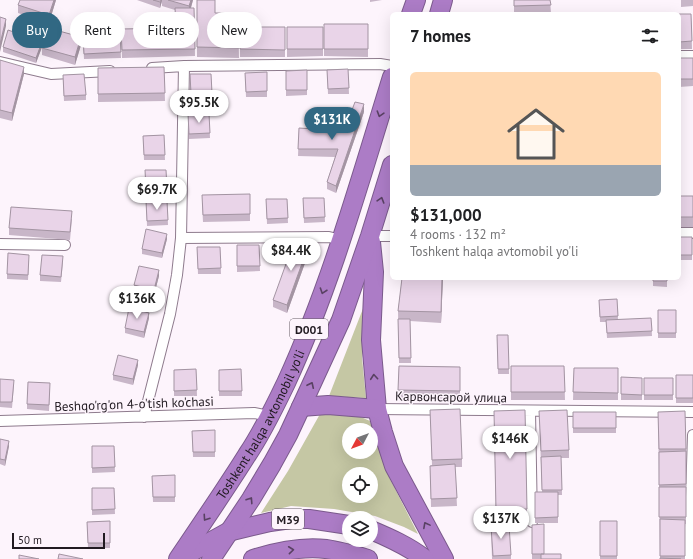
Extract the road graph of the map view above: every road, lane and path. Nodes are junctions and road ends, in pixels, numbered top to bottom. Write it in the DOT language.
graph roads {
  1 [pos="416,0"];
  2 [pos="443,0"];
  3 [pos="412,12"];
  4 [pos="440,12"];
  5 [pos="681,56"];
  6 [pos="693,56"];
  7 [pos="0,62"];
  8 [pos="184,66"];
  9 [pos="390,66"];
  10 [pos="145,69"];
  11 [pos="122,70"];
  12 [pos="390,83"];
  13 [pos="390,171"];
  14 [pos="693,233"];
  15 [pos="681,234"];
  16 [pos="370,236"];
  17 [pos="390,236"];
  18 [pos="181,238"];
  19 [pos="341,240"];
  20 [pos="0,244"];
  21 [pos="65,245"];
  22 [pos="301,407"];
  23 [pos="377,409"];
  24 [pos="530,411"];
  25 [pos="693,412"];
  26 [pos="269,416"];
  27 [pos="144,417"];
  28 [pos="0,421"];
  29 [pos="693,435"];
  30 [pos="532,522"];
  31 [pos="342,524"];
  32 [pos="228,532"];
  33 [pos="378,533"];
  34 [pos="178,559"];
  35 [pos="211,559"];
  36 [pos="253,559"];
  37 [pos="368,559"];
  38 [pos="424,559"];
  39 [pos="444,559"];
  40 [pos="689,559"];
  1 -- 3 [label="highway"];
  2 -- 4 [label="highway"];
  5 -- 6 [label="street"];
  7 -- 11 [label="street"];
  8 -- 9 [label="street"];
  8 -- 10 [label="street"];
  8 -- 18 [label="street"];
  12 -- 19 [label="highway, Toshkent halqa avtomobil yo'li / D001, one-way"];
  16 -- 13 [label="highway, Toshkent halqa avtomobil yo'li / D001, one-way"];
  14 -- 15 [label="street"];
  16 -- 17 [label="street"];
  22 -- 16 [label="highway, Toshkent halqa avtomobil yo'li / D001, one-way"];
  23 -- 16 [label="highway, one-way"];
  18 -- 19 [label="street"];
  18 -- 27 [label="street"];
  19 -- 26 [label="highway, Toshkent halqa avtomobil yo'li / D001, one-way"];
  20 -- 21 [label="street"];
  22 -- 23 [label="highway"];
  32 -- 22 [label="highway, Toshkent halqa avtomobil yo'li / D001, one-way"];
  23 -- 24 [label="street, Карвонсарой улица"];
  39 -- 23 [label="highway, one-way"];
  24 -- 25 [label="street, Карвонсарой улица"];
  24 -- 30 [label="street"];
  26 -- 27 [label="street, Beshqo'rg'on 4-o'tish ko'chasi"];
  26 -- 34 [label="highway, Toshkent halqa avtomobil yo'li / D001, one-way"];
  27 -- 28 [label="street, Beshqo'rg'on 4-o'tish ko'chasi"];
  29 -- 40 [label="street"];
  31 -- 32 [label="highway, M39"];
  32 -- 34 [label="highway, M39"];
  32 -- 35 [label="highway, Toshkent halqa avtomobil yo'li / D001"];
  33 -- 38 [label="highway"];
  36 -- 37 [label="highway, one-way"];
}
